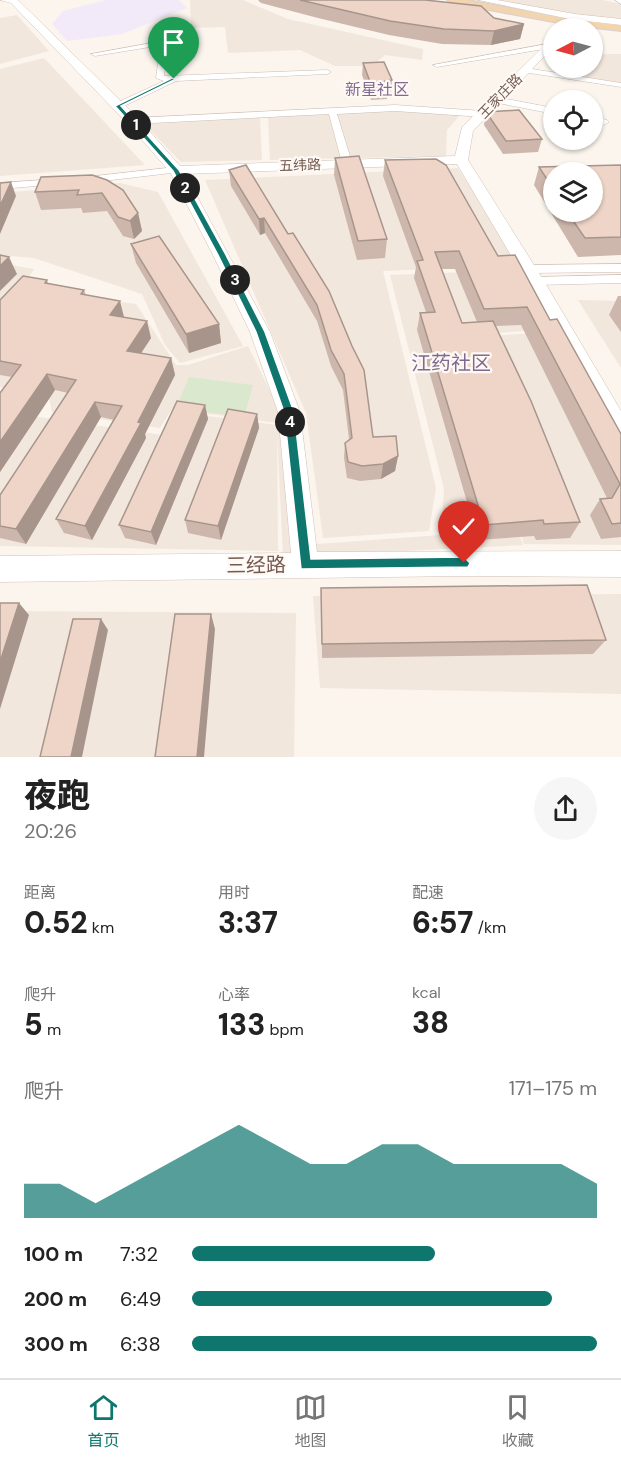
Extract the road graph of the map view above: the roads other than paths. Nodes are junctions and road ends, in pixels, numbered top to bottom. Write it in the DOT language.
graph roads {
  1 [pos="4,0"];
  2 [pos="466,0"];
  3 [pos="482,0"];
  4 [pos="447,1"];
  5 [pos="543,19"];
  6 [pos="543,20"];
  7 [pos="603,25"];
  8 [pos="621,25"];
  9 [pos="603,31"];
  10 [pos="621,33"];
  11 [pos="543,44"];
  12 [pos="543,51"];
  13 [pos="94,54"];
  14 [pos="437,65"];
  15 [pos="526,70"];
  16 [pos="327,72"];
  17 [pos="174,79"];
  18 [pos="621,85"];
  19 [pos="496,100"];
  20 [pos="117,106"];
  21 [pos="543,109"];
  22 [pos="332,110"];
  23 [pos="483,114"];
  24 [pos="133,121"];
  25 [pos="461,160"];
  26 [pos="347,163"];
  27 [pos="176,170"];
  28 [pos="0,186"];
  29 [pos="621,268"];
  30 [pos="532,275"];
  31 [pos="621,279"];
  32 [pos="621,431"];
  33 [pos="305,564"];
  34 [pos="621,564"];
  35 [pos="0,569"];
  1 -- 20 [label="street"];
  2 -- 5 [label="main road"];
  3 -- 8 [label="street"];
  4 -- 6 [label="main road"];
  7 -- 8 [label="main road"];
  9 -- 10 [label="main road"];
  11 -- 14 [label="street"];
  12 -- 15 [label="street, 王家庄路"];
  13 -- 17 [label="street"];
  15 -- 18 [label="street"];
  15 -- 19 [label="street, 王家庄路"];
  16 -- 17 [label="street"];
  17 -- 20 [label="street"];
  19 -- 21 [label="street"];
  19 -- 23 [label="street, 王家庄路"];
  20 -- 24 [label="street"];
  22 -- 23 [label="street"];
  22 -- 24 [label="street"];
  22 -- 26 [label="street"];
  23 -- 25 [label="street, 王家庄路"];
  24 -- 27 [label="street"];
  25 -- 26 [label="street, 五纬路"];
  25 -- 30 [label="street"];
  26 -- 27 [label="street, 五纬路"];
  27 -- 28 [label="street"];
  27 -- 33 [label="street"];
  29 -- 30 [label="street"];
  30 -- 31 [label="street"];
  30 -- 32 [label="street"];
  33 -- 34 [label="street, 三经路"];
  33 -- 35 [label="street, 三经路"];
}
